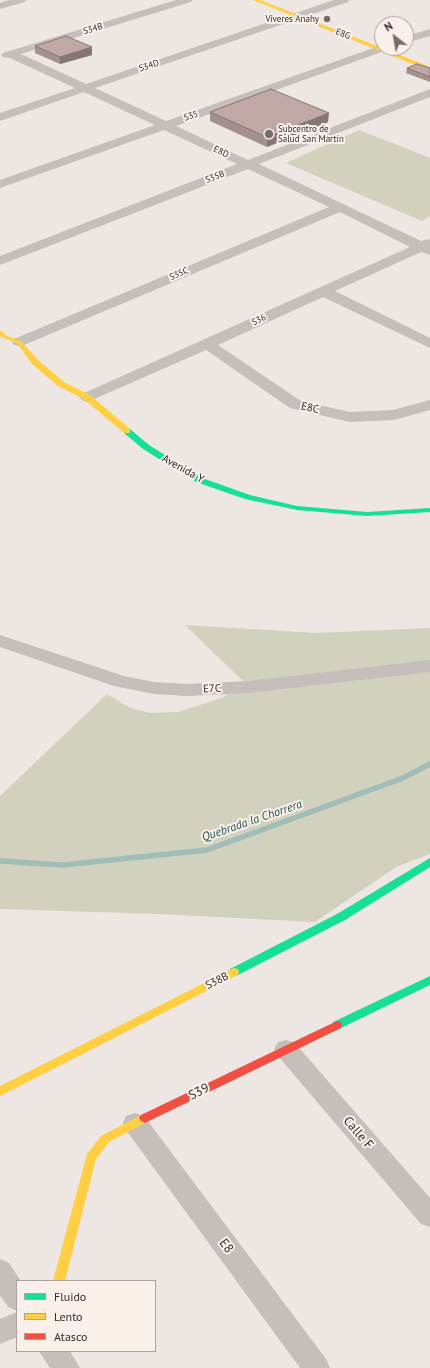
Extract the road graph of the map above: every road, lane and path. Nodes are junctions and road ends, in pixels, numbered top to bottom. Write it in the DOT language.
graph roads {
  1 [pos="21,0"];
  2 [pos="187,0"];
  3 [pos="256,0"];
  4 [pos="344,0"];
  5 [pos="0,6"];
  6 [pos="298,17"];
  7 [pos="430,32"];
  8 [pos="414,37"];
  9 [pos="374,45"];
  10 [pos="374,51"];
  11 [pos="6,55"];
  12 [pos="401,56"];
  13 [pos="430,68"];
  14 [pos="85,87"];
  15 [pos="430,93"];
  16 [pos="0,116"];
  17 [pos="164,125"];
  18 [pos="248,164"];
  19 [pos="0,184"];
  20 [pos="340,207"];
  21 [pos="427,247"];
  22 [pos="0,261"];
  23 [pos="323,291"];
  24 [pos="0,332"];
  25 [pos="19,342"];
  26 [pos="207,344"];
  27 [pos="430,344"];
  28 [pos="87,397"];
  29 [pos="430,405"];
  30 [pos="430,510"];
  31 [pos="0,641"];
  32 [pos="430,666"];
  33 [pos="430,862"];
  34 [pos="430,980"];
  35 [pos="286,1049"];
  36 [pos="0,1092"];
  37 [pos="135,1123"];
  38 [pos="430,1216"];
  39 [pos="0,1271"];
  40 [pos="60,1280"];
  41 [pos="16,1297"];
  42 [pos="16,1324"];
  43 [pos="0,1332"];
  44 [pos="54,1352"];
  45 [pos="66,1368"];
  46 [pos="316,1368"];
  1 -- 5 [label="street"];
  2 -- 11 [label="street, S34B"];
  3 -- 6 [label="street, E8G"];
  4 -- 6 [label="street, S34D"];
  6 -- 9 [label="street, E8G"];
  6 -- 14 [label="street, S34D"];
  7 -- 8 [label="street"];
  10 -- 17 [label="street, S35"];
  11 -- 14 [label="street, E8D"];
  12 -- 13 [label="street, E8G"];
  14 -- 16 [label="street, S34D"];
  14 -- 17 [label="street, E8D"];
  15 -- 18 [label="street, S35B"];
  17 -- 18 [label="street, E8D"];
  17 -- 19 [label="street, S35"];
  18 -- 20 [label="street, E8D"];
  18 -- 22 [label="street, S35B"];
  20 -- 21 [label="street, E8D"];
  20 -- 25 [label="street, S35C"];
  21 -- 23 [label="street, S36"];
  23 -- 26 [label="street, S36"];
  23 -- 27 [label="street"];
  24 -- 25 [label="street, Avenida Y"];
  25 -- 28 [label="street, Avenida Y"];
  26 -- 28 [label="street, S36"];
  26 -- 29 [label="street, E8C"];
  28 -- 30 [label="street, Avenida Y"];
  31 -- 32 [label="street, E7C"];
  33 -- 36 [label="street, S38B"];
  34 -- 35 [label="street, S39"];
  35 -- 37 [label="street, S39"];
  35 -- 38 [label="street, Calle F"];
  37 -- 40 [label="street, S39"];
  37 -- 46 [label="street, E8"];
  39 -- 41 [label="street"];
  42 -- 43 [label="street"];
  44 -- 45 [label="street"];
}
